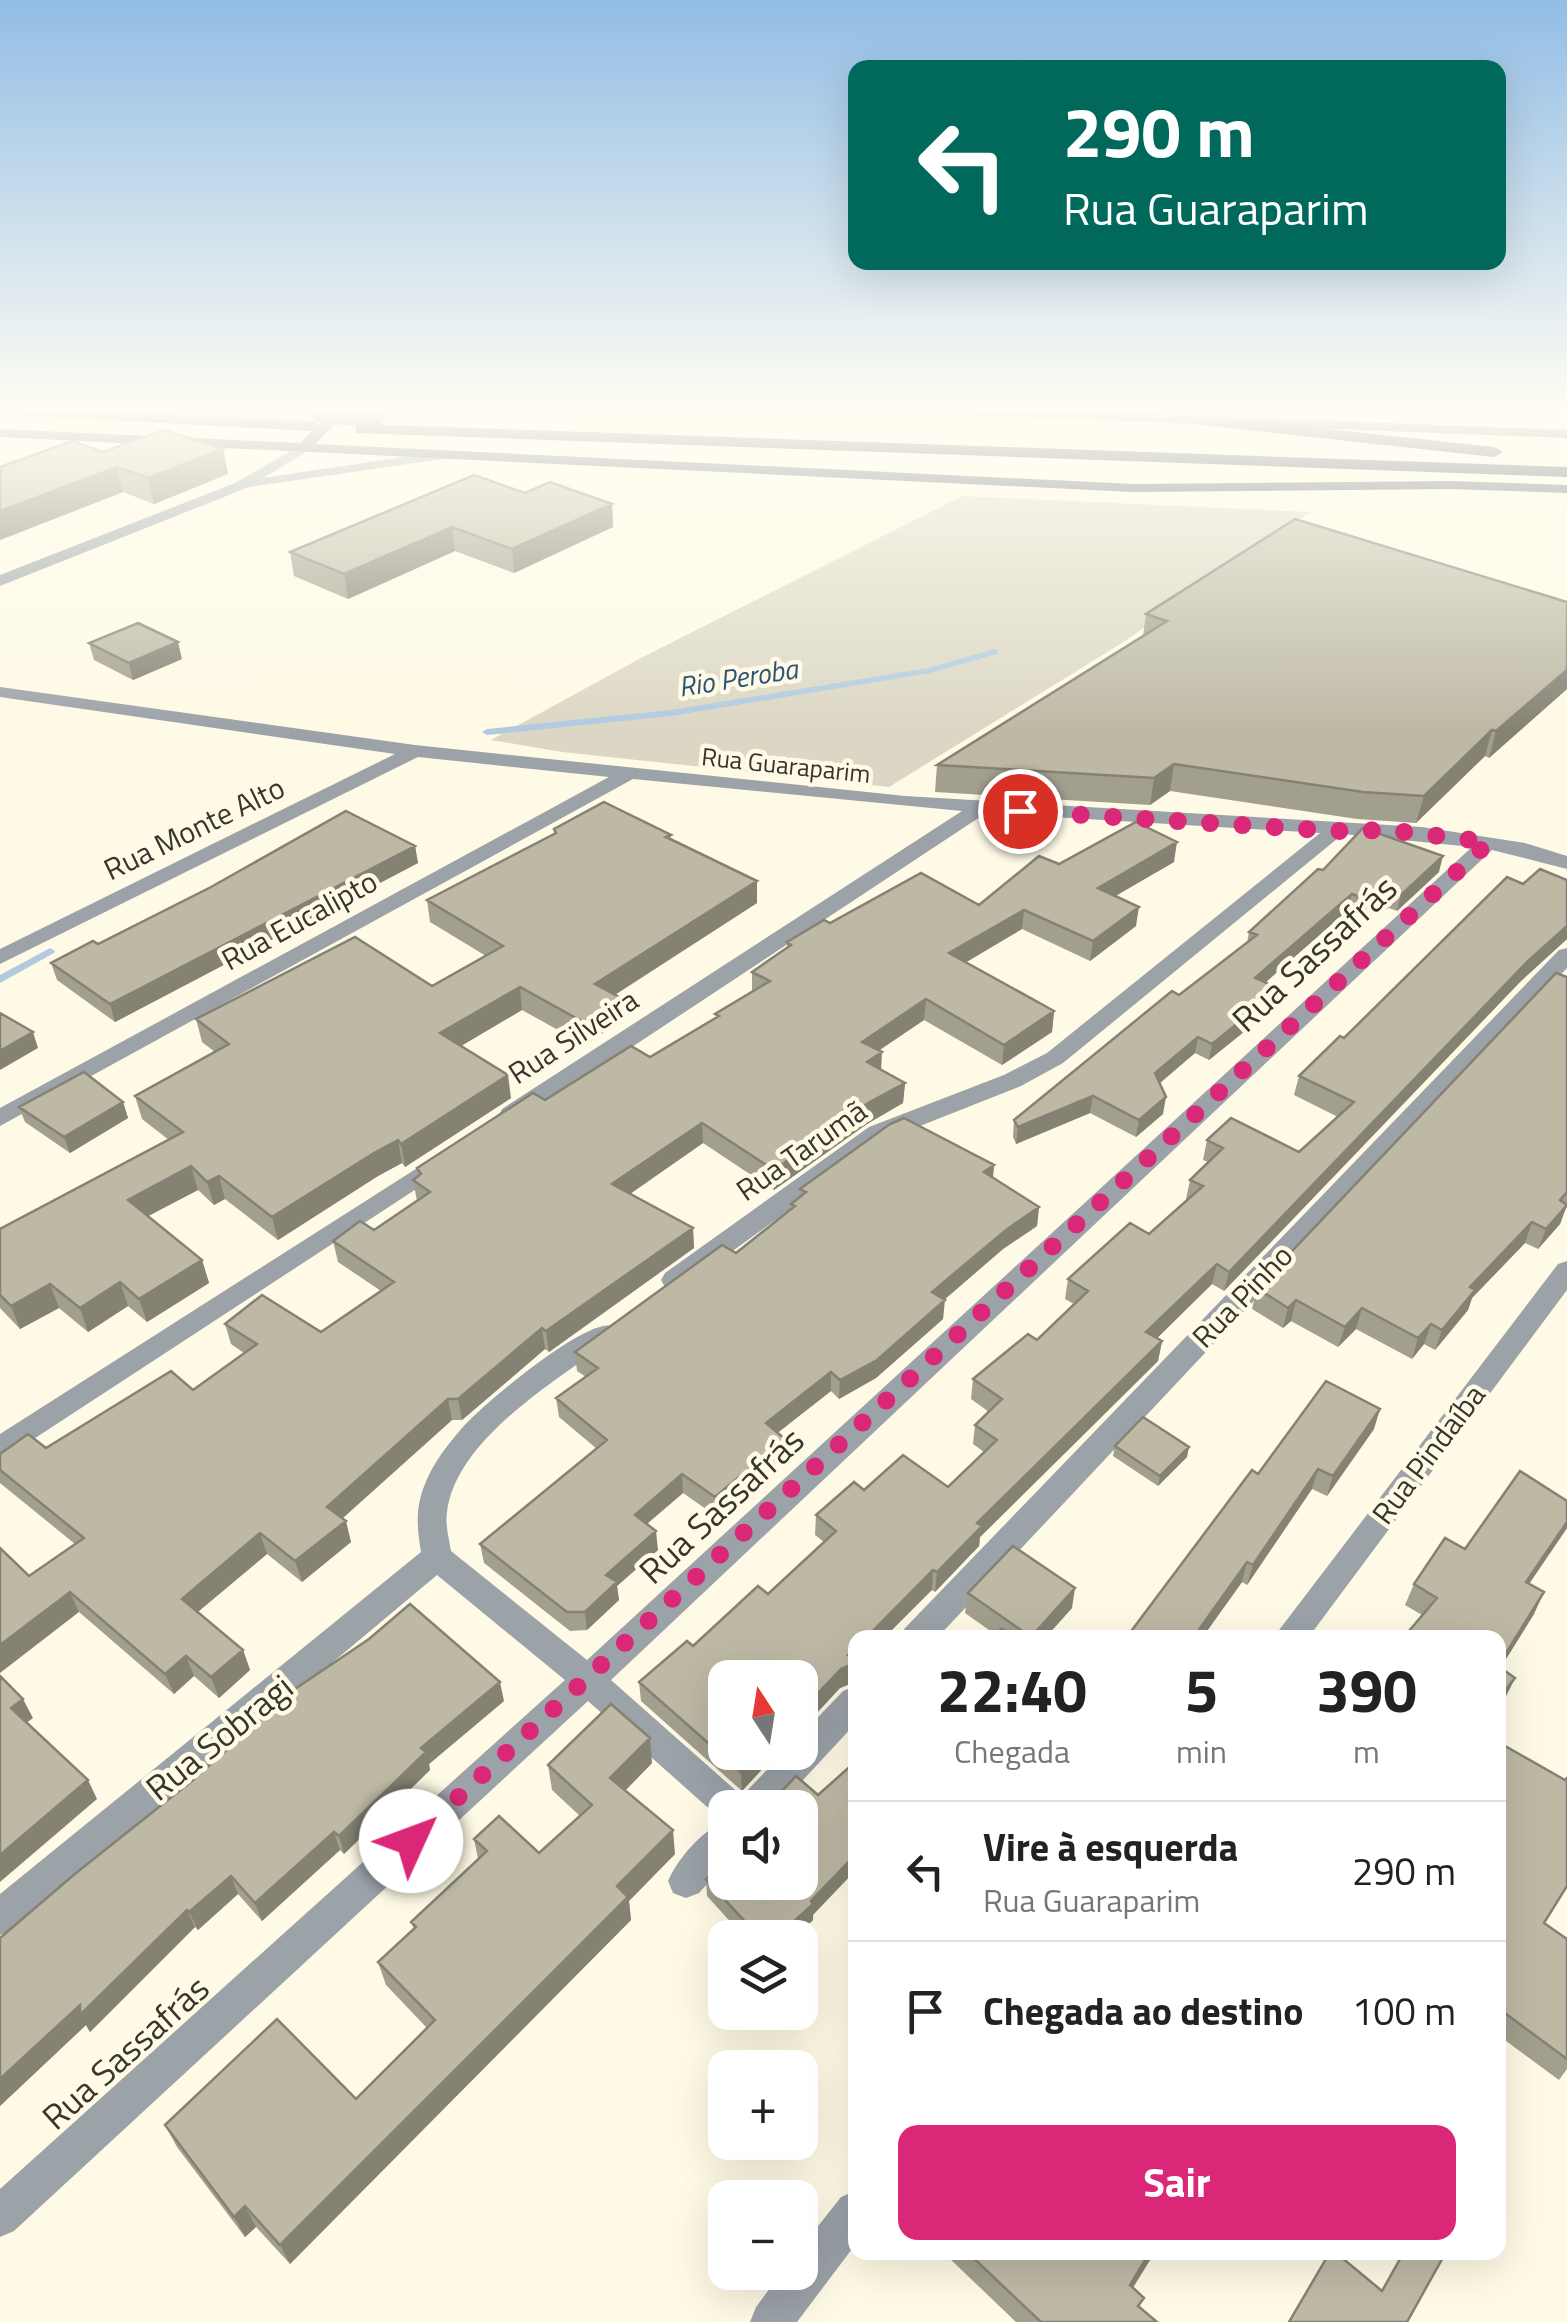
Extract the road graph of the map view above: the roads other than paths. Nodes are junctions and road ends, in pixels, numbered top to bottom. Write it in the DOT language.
graph roads {
  1 [pos="168,514"];
  2 [pos="0,581"];
  3 [pos="0,692"];
  4 [pos="416,752"];
  5 [pos="627,775"];
  6 [pos="980,808"];
  7 [pos="1335,831"];
  8 [pos="1489,842"];
  9 [pos="1567,863"];
  10 [pos="1567,955"];
  11 [pos="0,958"];
  12 [pos="0,1118"];
  13 [pos="1567,1270"];
  14 [pos="654,1295"];
  15 [pos="623,1318"];
  16 [pos="0,1449"];
  17 [pos="438,1557"];
  18 [pos="924,1630"];
  19 [pos="1295,1630"];
  20 [pos="588,1680"];
  21 [pos="848,1709"];
  22 [pos="710,1790"];
  23 [pos="771,1790"];
  24 [pos="708,1856"];
  25 [pos="686,1880"];
  26 [pos="0,1917"];
  27 [pos="0,2217"];
  28 [pos="848,2221"];
  29 [pos="772,2322"];
  1 -- 2 [label="street"];
  3 -- 4 [label="street, Rua Guaraparim"];
  4 -- 5 [label="street, Rua Guaraparim"];
  4 -- 11 [label="street, Rua Monte Alto"];
  5 -- 6 [label="street, Rua Guaraparim"];
  5 -- 12 [label="street, Rua Eucalipto"];
  6 -- 7 [label="street, Rua Guaraparim"];
  6 -- 16 [label="street, Rua Silveira"];
  7 -- 8 [label="street, Rua Guaraparim"];
  7 -- 14 [label="street, Rua Tarumã"];
  8 -- 9 [label="street, Rua Guaraparim"];
  8 -- 20 [label="street, Rua Sassafrás"];
  10 -- 18 [label="street, Rua Pinho"];
  13 -- 19 [label="street, Rua Pindaíba"];
  15 -- 17 [label="street"];
  17 -- 20 [label="street"];
  17 -- 26 [label="street, Rua Sobragi"];
  20 -- 22 [label="street"];
  20 -- 27 [label="street, Rua Sassafrás"];
  21 -- 23 [label="street"];
  24 -- 25 [label="street"];
  28 -- 29 [label="street"];
}
